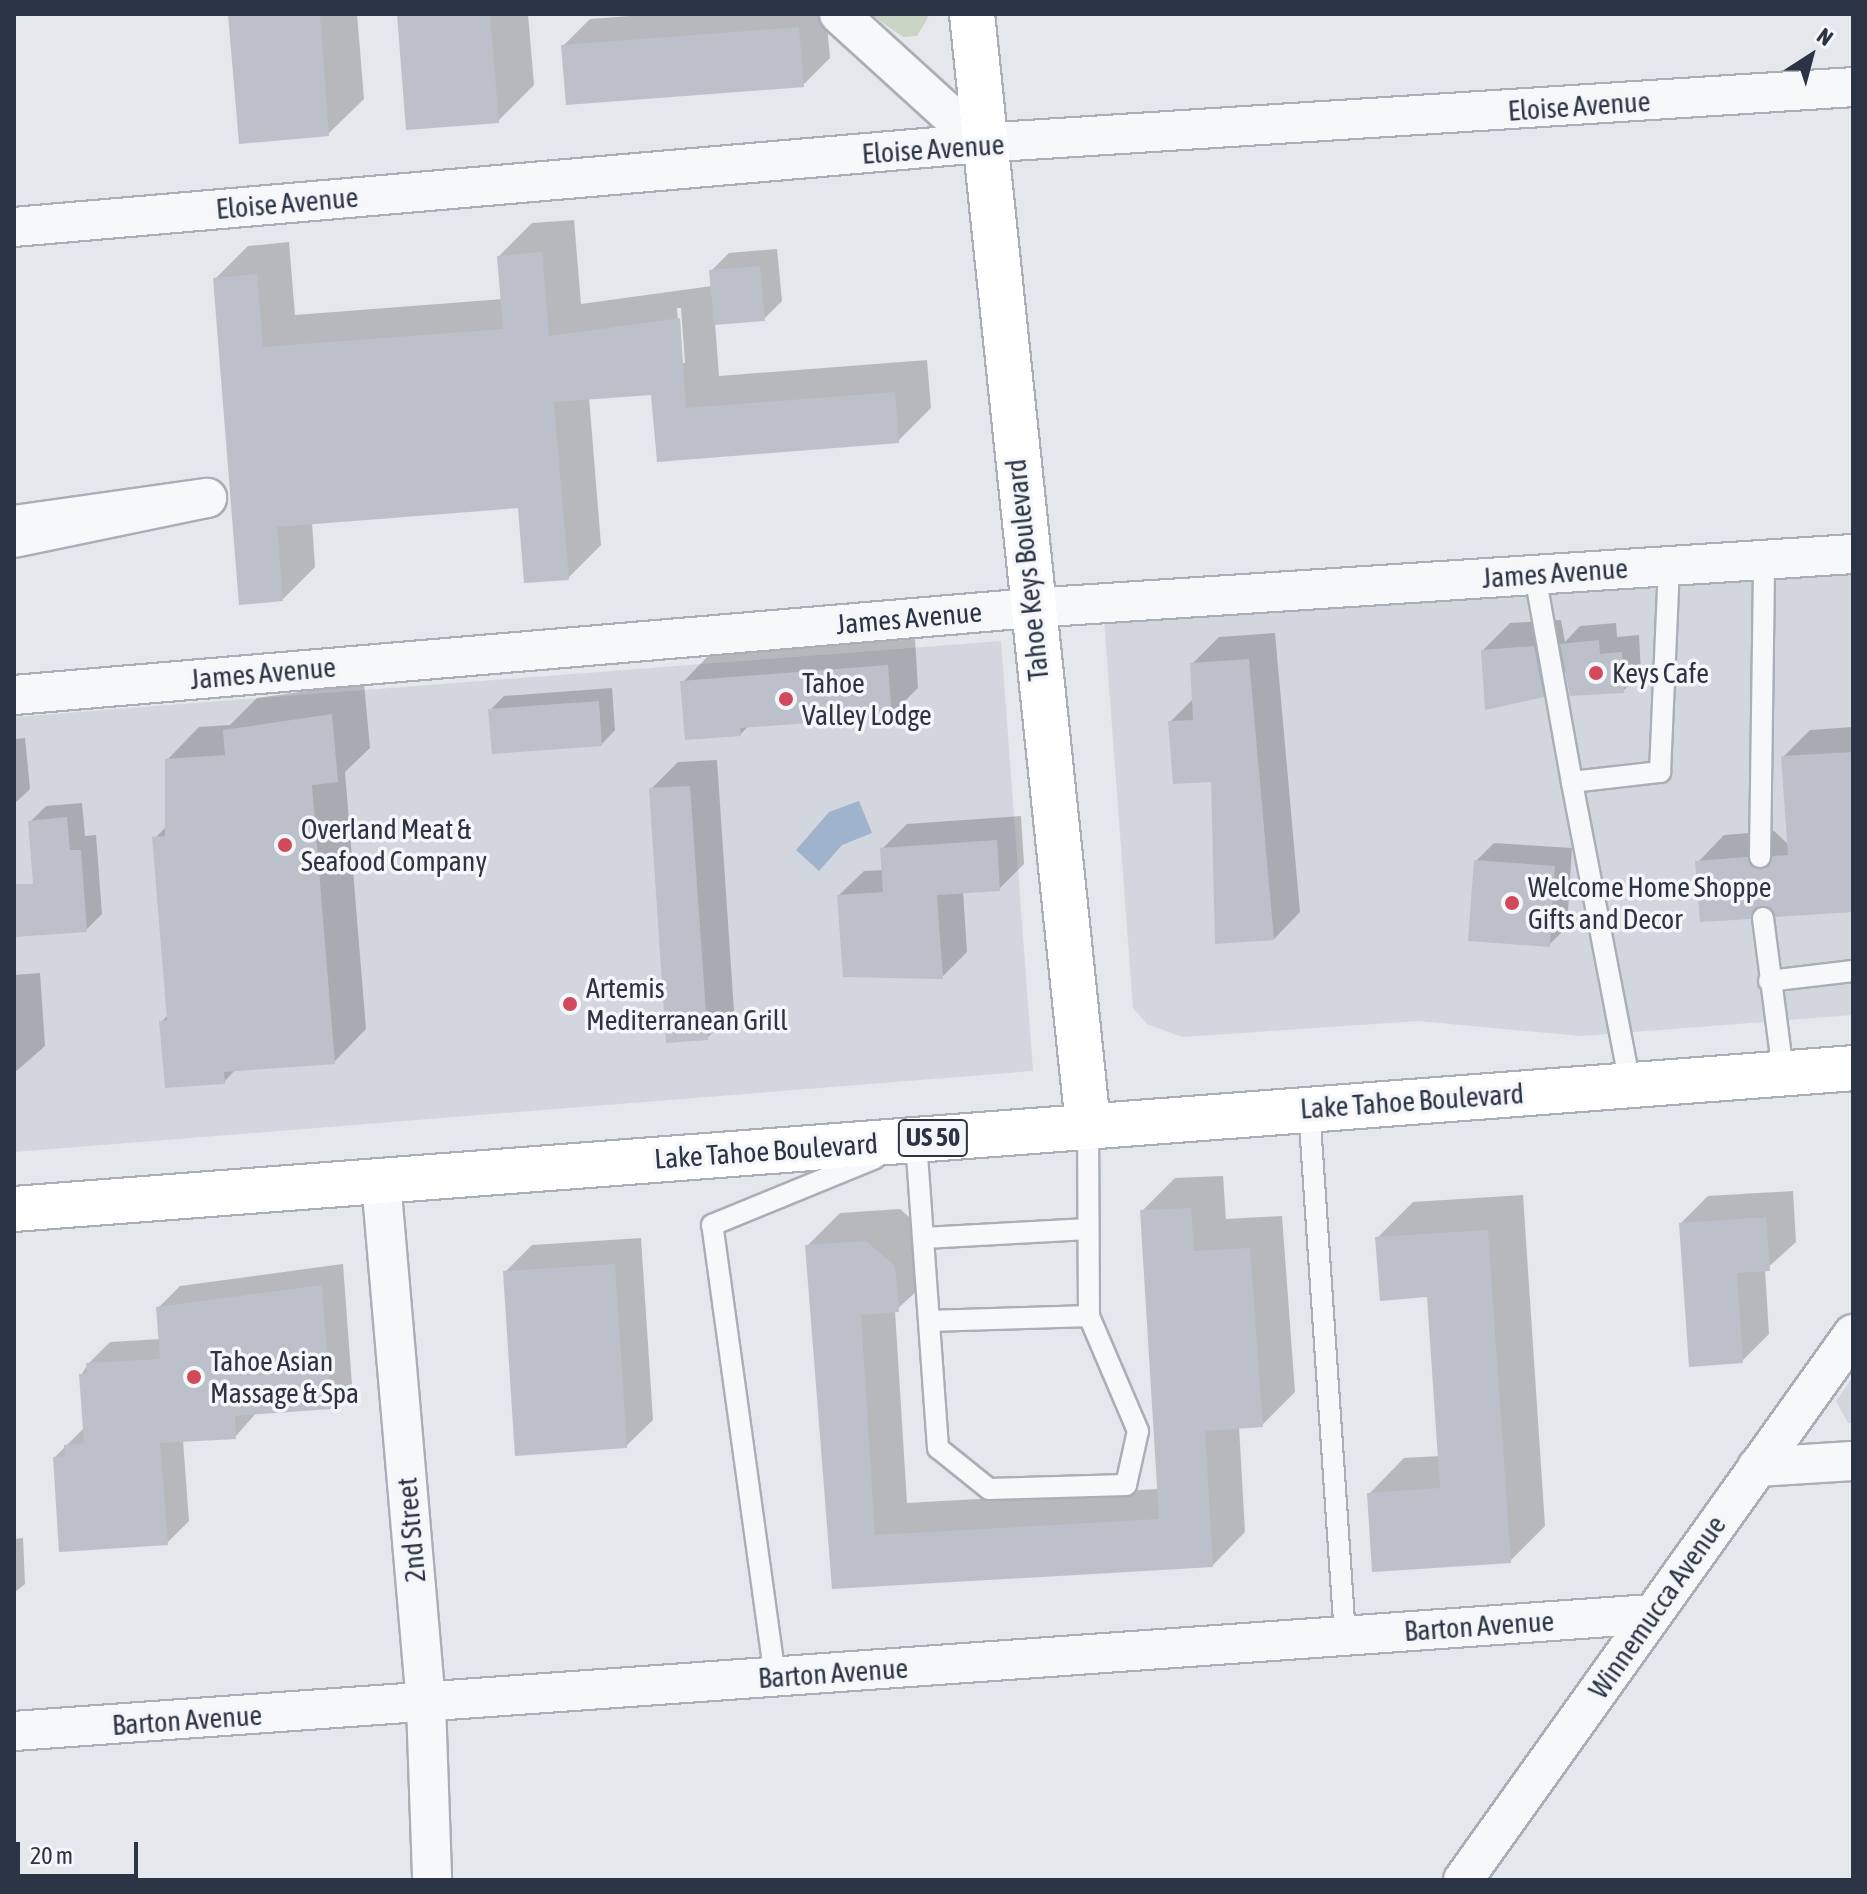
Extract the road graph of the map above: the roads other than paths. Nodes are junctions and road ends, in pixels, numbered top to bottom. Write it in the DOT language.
graph roads {
  1 [pos="839,14"];
  2 [pos="972,14"];
  3 [pos="1853,87"];
  4 [pos="981,143"];
  5 [pos="14,227"];
  6 [pos="14,525"];
  7 [pos="14,539"];
  8 [pos="1853,554"];
  9 [pos="1764,560"];
  10 [pos="1669,566"];
  11 [pos="1535,575"];
  12 [pos="1031,608"];
  13 [pos="14,695"];
  14 [pos="1572,782"];
  15 [pos="1760,857"];
  16 [pos="1763,918"];
  17 [pos="1853,971"];
  18 [pos="1769,981"];
  19 [pos="1853,1068"];
  20 [pos="1783,1073"];
  21 [pos="1630,1084"];
  22 [pos="1309,1109"];
  23 [pos="1088,1125"];
  24 [pos="918,1140"];
  25 [pos="381,1181"];
  26 [pos="14,1209"];
  27 [pos="1087,1229"];
  28 [pos="925,1238"];
  29 [pos="1089,1316"];
  30 [pos="930,1321"];
  31 [pos="1853,1334"];
  32 [pos="1853,1461"];
  33 [pos="1757,1467"];
  34 [pos="1652,1614"];
  35 [pos="1345,1636"];
  36 [pos="775,1677"];
  37 [pos="426,1704"];
  38 [pos="14,1731"];
  39 [pos="432,1880"];
  40 [pos="1463,1880"];
  1 -- 4 [label="street"];
  2 -- 4 [label="main road, Tahoe Keys Boulevard"];
  3 -- 4 [label="street, Eloise Avenue"];
  4 -- 5 [label="street, Eloise Avenue"];
  4 -- 12 [label="main road, Tahoe Keys Boulevard"];
  6 -- 7 [label="street"];
  8 -- 9 [label="street, James Avenue"];
  9 -- 10 [label="street, James Avenue"];
  9 -- 15 [label="lane"];
  10 -- 11 [label="street, James Avenue"];
  10 -- 14 [label="lane"];
  11 -- 12 [label="street, James Avenue"];
  11 -- 14 [label="lane"];
  12 -- 13 [label="street, James Avenue"];
  12 -- 23 [label="main road, Tahoe Keys Boulevard"];
  14 -- 21 [label="lane"];
  16 -- 18 [label="lane"];
  17 -- 18 [label="lane"];
  18 -- 20 [label="lane"];
  19 -- 20 [label="main road, Lake Tahoe Boulevard / US 50"];
  20 -- 21 [label="main road, Lake Tahoe Boulevard / US 50"];
  21 -- 22 [label="main road, Lake Tahoe Boulevard / US 50"];
  22 -- 23 [label="main road, Lake Tahoe Boulevard / US 50"];
  22 -- 35 [label="lane"];
  23 -- 24 [label="main road, Lake Tahoe Boulevard / US 50"];
  23 -- 27 [label="lane"];
  24 -- 25 [label="main road, Lake Tahoe Boulevard / US 50"];
  24 -- 28 [label="lane"];
  24 -- 36 [label="lane"];
  25 -- 26 [label="main road, Lake Tahoe Boulevard / US 50"];
  25 -- 37 [label="street, 2nd Street"];
  27 -- 28 [label="lane"];
  27 -- 29 [label="lane"];
  28 -- 30 [label="lane"];
  29 -- 30 [label="lane"];
  29 -- 30 [label="lane"];
  31 -- 33 [label="street, Winnemucca Avenue"];
  32 -- 33 [label="street"];
  33 -- 34 [label="street, Winnemucca Avenue"];
  34 -- 35 [label="street, Barton Avenue"];
  34 -- 40 [label="street, Winnemucca Avenue"];
  35 -- 36 [label="street, Barton Avenue"];
  36 -- 37 [label="street, Barton Avenue"];
  37 -- 38 [label="street, Barton Avenue"];
  37 -- 39 [label="street, 2nd Street"];
}
